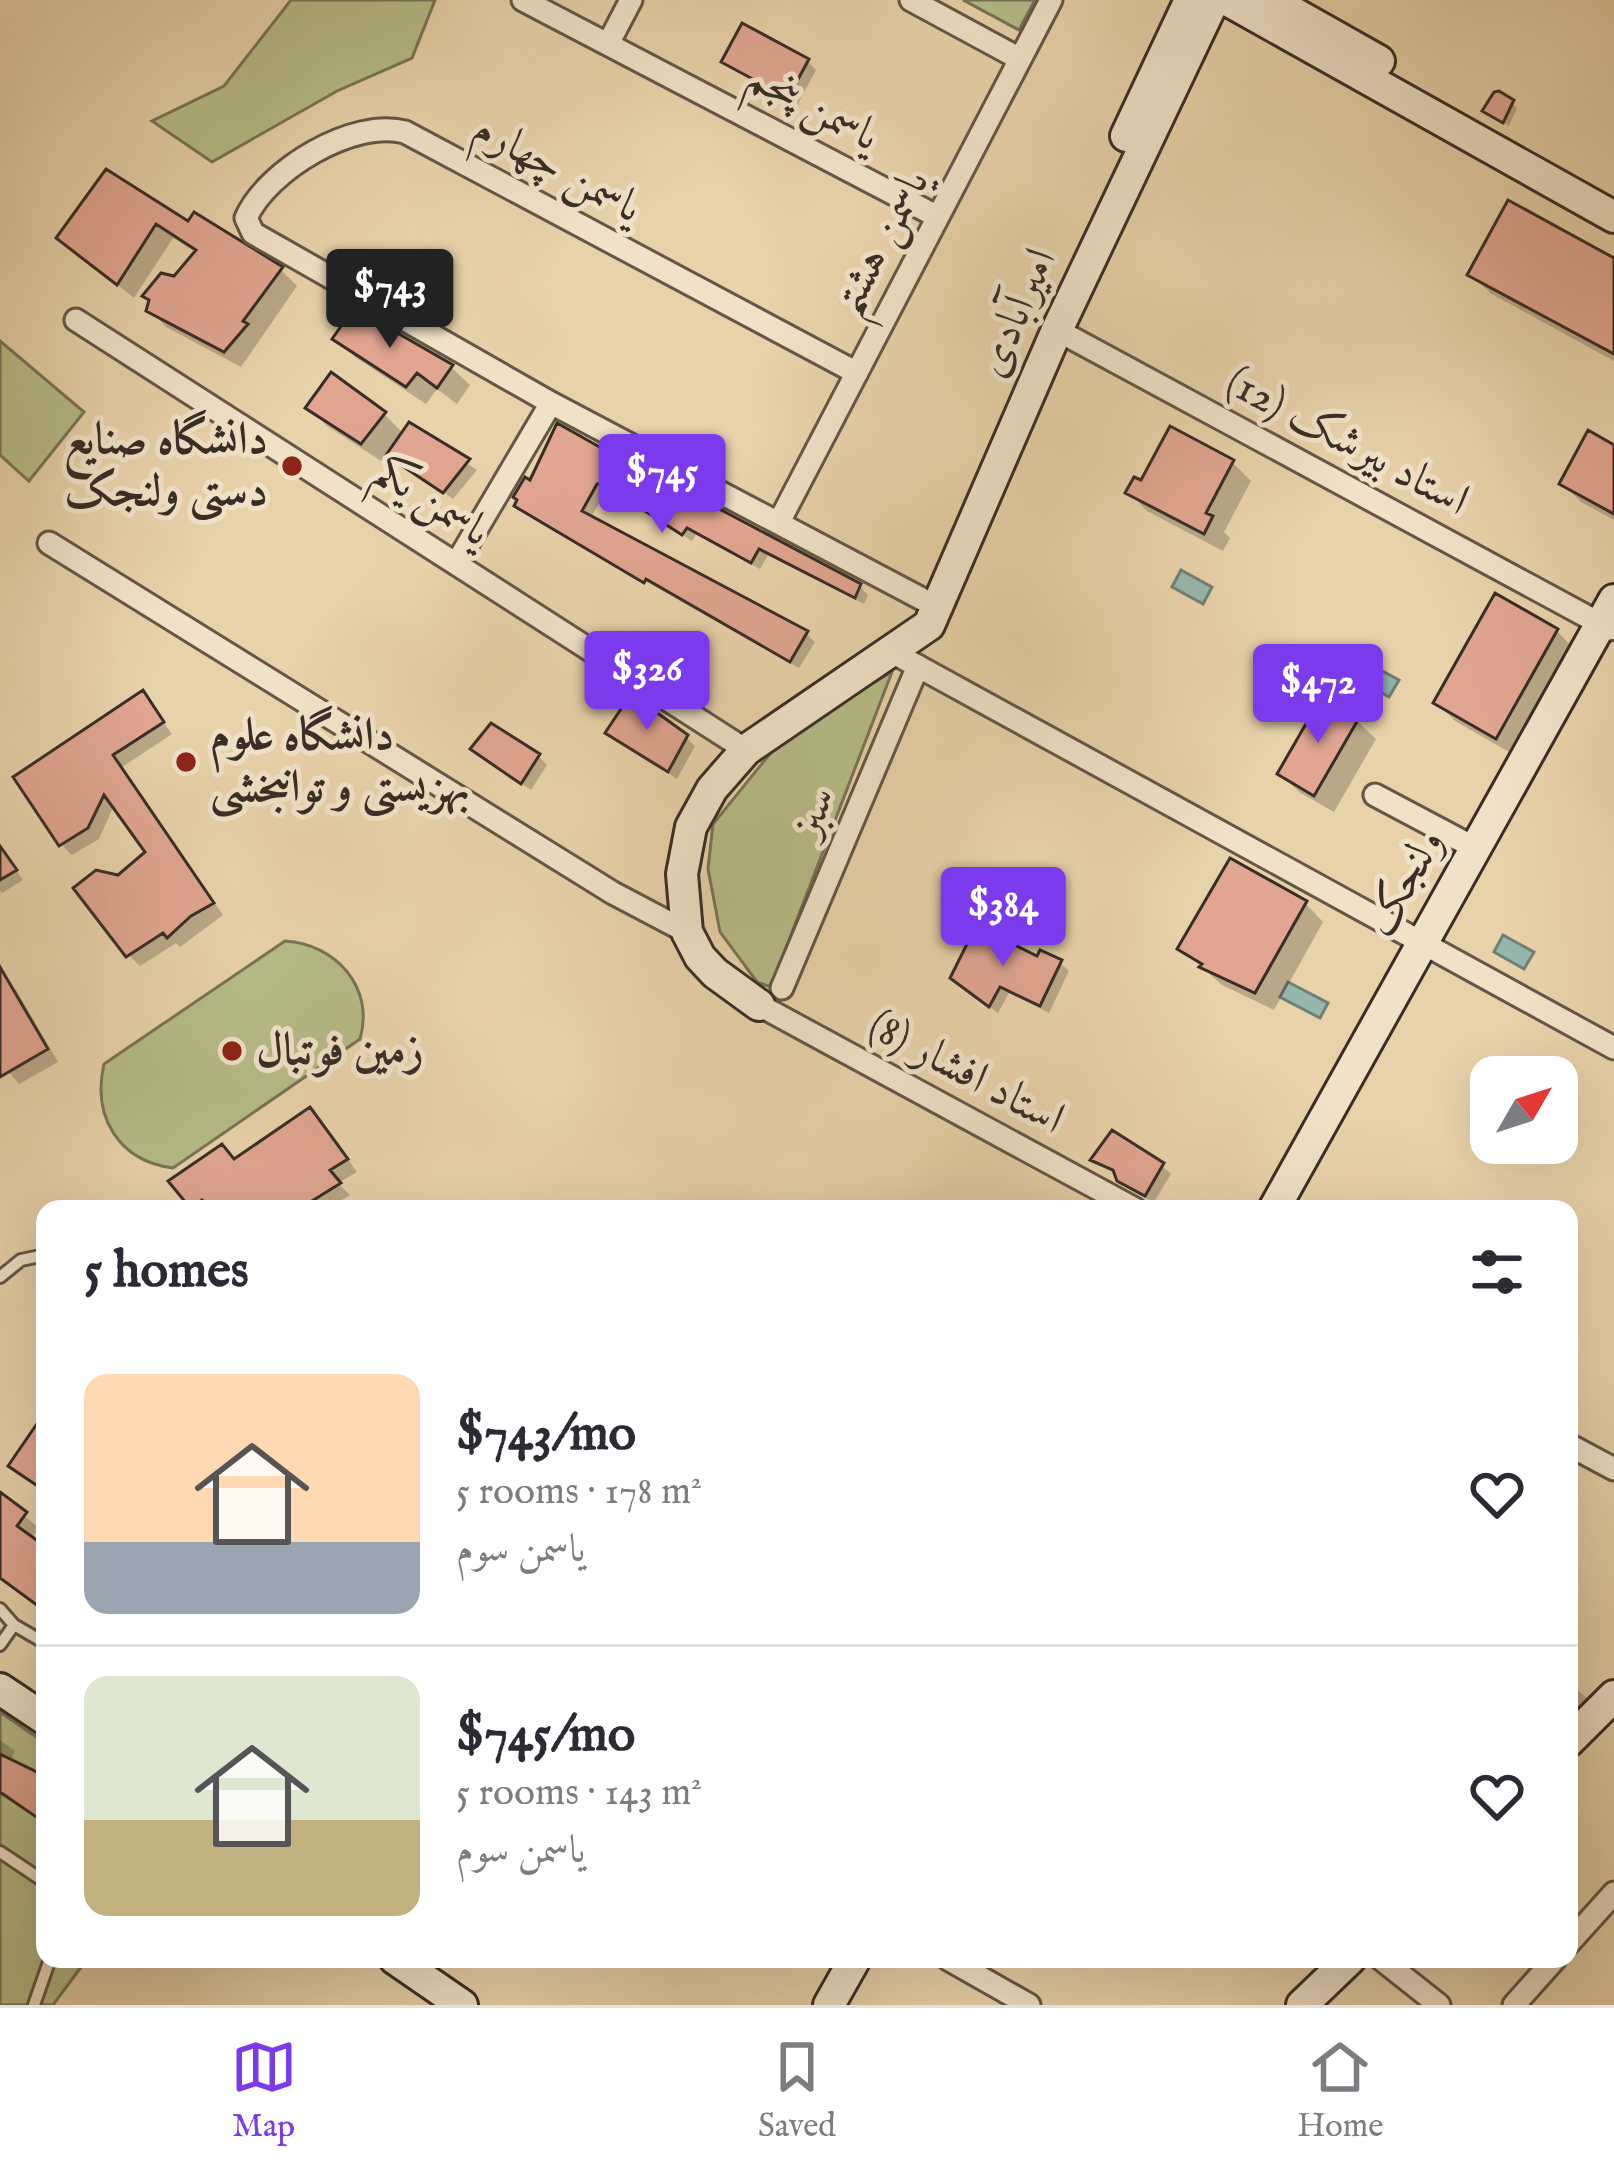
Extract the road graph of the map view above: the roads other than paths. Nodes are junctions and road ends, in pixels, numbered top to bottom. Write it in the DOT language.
graph roads {
  1 [pos="523,0"];
  2 [pos="632,0"];
  3 [pos="911,0"];
  4 [pos="1051,0"];
  5 [pos="1190,0"];
  6 [pos="1214,0"];
  7 [pos="1227,0"];
  8 [pos="1270,0"];
  9 [pos="608,44"];
  10 [pos="1020,59"];
  11 [pos="1614,195"];
  12 [pos="938,217"];
  13 [pos="1614,217"];
  14 [pos="76,320"];
  15 [pos="1048,325"];
  16 [pos="856,374"];
  17 [pos="551,403"];
  18 [pos="779,522"];
  19 [pos="50,543"];
  20 [pos="456,564"];
  21 [pos="931,603"];
  22 [pos="1610,618"];
  23 [pos="905,659"];
  24 [pos="746,749"];
  25 [pos="1375,795"];
  26 [pos="1475,848"];
  27 [pos="687,932"];
  28 [pos="1423,943"];
  29 [pos="771,996"];
  30 [pos="1614,1048"];
  31 [pos="1120,1200"];
  32 [pos="1279,1200"];
  33 [pos="36,1256"];
  34 [pos="0,1277"];
  35 [pos="1578,1449"];
  36 [pos="1614,1469"];
  37 [pos="0,1609"];
  38 [pos="14,1625"];
  39 [pos="36,1638"];
  40 [pos="0,1645"];
  41 [pos="0,1689"];
  42 [pos="1614,1696"];
  43 [pos="36,1713"];
  44 [pos="1578,1732"];
  45 [pos="0,1852"];
  46 [pos="36,1876"];
  47 [pos="1614,1893"];
  48 [pos="1578,1933"];
  49 [pos="47,1968"];
  50 [pos="407,1968"];
  51 [pos="849,1968"];
  52 [pos="964,1968"];
  53 [pos="1341,1968"];
  54 [pos="1392,1968"];
  55 [pos="1547,1968"];
  56 [pos="34,2005"];
  57 [pos="462,2005"];
  58 [pos="829,2005"];
  59 [pos="1029,2005"];
  60 [pos="1302,2005"];
  61 [pos="1439,2005"];
  62 [pos="1514,2005"];
  1 -- 9 [label="street, یاسمن پنجم"];
  2 -- 9 [label="street"];
  3 -- 10 [label="street"];
  4 -- 10 [label="street, یاسمن هشتم"];
  5 -- 15 [label="street, امیرآبادی"];
  6 -- 15 [label="street, امیرآبادی"];
  7 -- 13 [label="street"];
  8 -- 11 [label="street"];
  9 -- 12 [label="street, یاسمن پنجم"];
  10 -- 12 [label="street, یاسمن هشتم"];
  12 -- 16 [label="street, یاسمن هشتم"];
  14 -- 20 [label="street, یاسمن یکم"];
  15 -- 21 [label="street, امیرآبادی"];
  15 -- 22 [label="street, استاد بیرشک (12)"];
  16 -- 17 [label="street, یاسمن چهارم"];
  16 -- 18 [label="street, یاسمن هشتم"];
  17 -- 18 [label="street"];
  17 -- 20 [label="street"];
  18 -- 21 [label="street"];
  19 -- 27 [label="street"];
  20 -- 24 [label="street, یاسمن یکم"];
  21 -- 23 [label="street, امیرآبادی"];
  22 -- 26 [label="street, ولنجک"];
  23 -- 24 [label="street, امیرآبادی"];
  23 -- 28 [label="street"];
  23 -- 29 [label="street, سبز"];
  24 -- 27 [label="street, امیرآبادی"];
  25 -- 26 [label="street"];
  26 -- 28 [label="street, ولنجک"];
  27 -- 29 [label="street"];
  28 -- 30 [label="street"];
  28 -- 32 [label="street, ولنجک"];
  29 -- 31 [label="street, استاد افشار (8)"];
  33 -- 34 [label="lane"];
  35 -- 36 [label="street"];
  37 -- 38 [label="lane"];
  38 -- 39 [label="lane"];
  38 -- 40 [label="lane"];
  41 -- 43 [label="street"];
  42 -- 44 [label="street"];
  45 -- 46 [label="lane"];
  47 -- 48 [label="street"];
  49 -- 56 [label="lane"];
  50 -- 57 [label="street"];
  51 -- 58 [label="street"];
  52 -- 59 [label="street"];
  53 -- 60 [label="street"];
  54 -- 61 [label="street"];
  55 -- 62 [label="street"];
}
